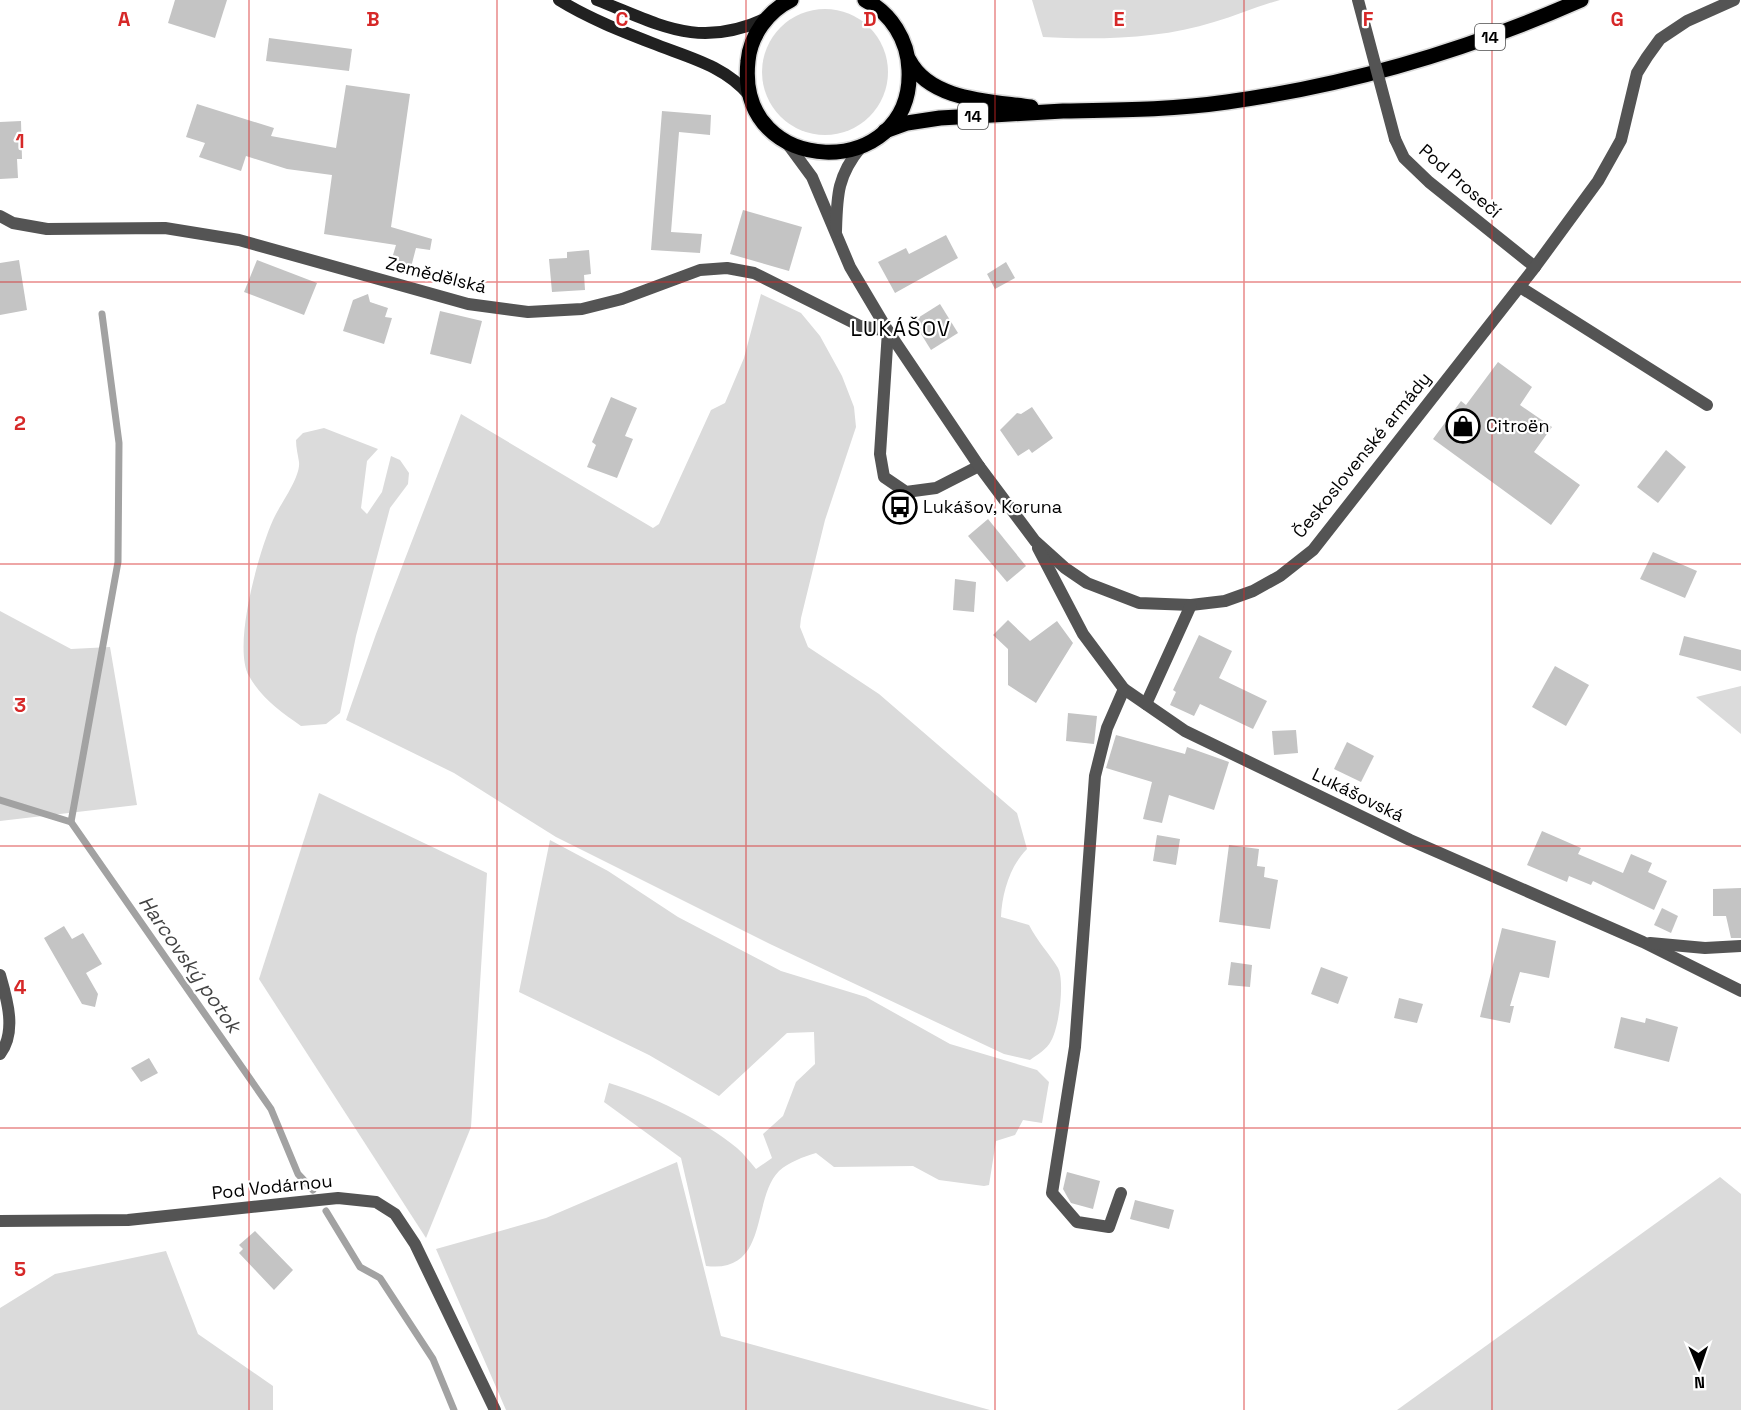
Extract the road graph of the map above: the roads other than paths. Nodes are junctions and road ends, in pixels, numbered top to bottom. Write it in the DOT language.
graph roads {
  1 [pos="559,0"];
  2 [pos="597,0"];
  3 [pos="789,0"];
  4 [pos="865,0"];
  5 [pos="1358,0"];
  6 [pos="1581,0"];
  7 [pos="1734,0"];
  8 [pos="767,18"];
  9 [pos="909,59"];
  10 [pos="749,95"];
  11 [pos="1063,111"];
  12 [pos="885,131"];
  13 [pos="786,143"];
  14 [pos="861,147"];
  15 [pos="0,216"];
  16 [pos="836,236"];
  17 [pos="1535,267"];
  18 [pos="1520,287"];
  19 [pos="888,331"];
  20 [pos="1707,405"];
  21 [pos="979,466"];
  22 [pos="1035,541"];
  23 [pos="1191,605"];
  24 [pos="1124,689"];
  25 [pos="1146,704"];
  26 [pos="1643,942"];
  27 [pos="1741,946"];
  28 [pos="0,975"];
  29 [pos="1741,991"];
  30 [pos="0,1054"];
  31 [pos="1121,1193"];
  32 [pos="0,1221"];
  33 [pos="495,1410"];
  1 -- 10 [label="street, Československé armády"];
  2 -- 8 [label="street, Československé armády"];
  3 -- 8 [label="main road, Československé armády / 14"];
  4 -- 9 [label="main road, Československé armády / 14"];
  5 -- 17 [label="street, Pod Prosečí, bridge"];
  6 -- 11 [label="main road, 14"];
  7 -- 17 [label="street, Československé armády"];
  8 -- 10 [label="main road, Československé armády / 14"];
  9 -- 11 [label="main road, 14"];
  9 -- 12 [label="main road, Československé armády / 14"];
  10 -- 13 [label="main road, Československé armády / 14"];
  11 -- 12 [label="main road, 14"];
  12 -- 14 [label="main road, Československé armády / 14"];
  13 -- 14 [label="main road, Československé armády / 14"];
  13 -- 16 [label="street, Československé armády"];
  14 -- 16 [label="street, Československé armády"];
  15 -- 19 [label="street, Zemědělská"];
  16 -- 19 [label="street, Československé armády"];
  17 -- 18 [label="street, Československé armády"];
  18 -- 20 [label="street"];
  18 -- 23 [label="street, Československé armády"];
  19 -- 21 [label="street, Československé armády"];
  19 -- 21 [label="street"];
  21 -- 22 [label="street, Československé armády"];
  22 -- 23 [label="street, Československé armády"];
  22 -- 24 [label="street, Lukášovská"];
  23 -- 25 [label="street"];
  24 -- 25 [label="street, Lukášovská"];
  24 -- 31 [label="street"];
  25 -- 26 [label="street, Lukášovská"];
  26 -- 27 [label="street"];
  26 -- 29 [label="street, Lukášovská"];
  28 -- 30 [label="street"];
  32 -- 33 [label="street, Pod Vodárnou"];
}
